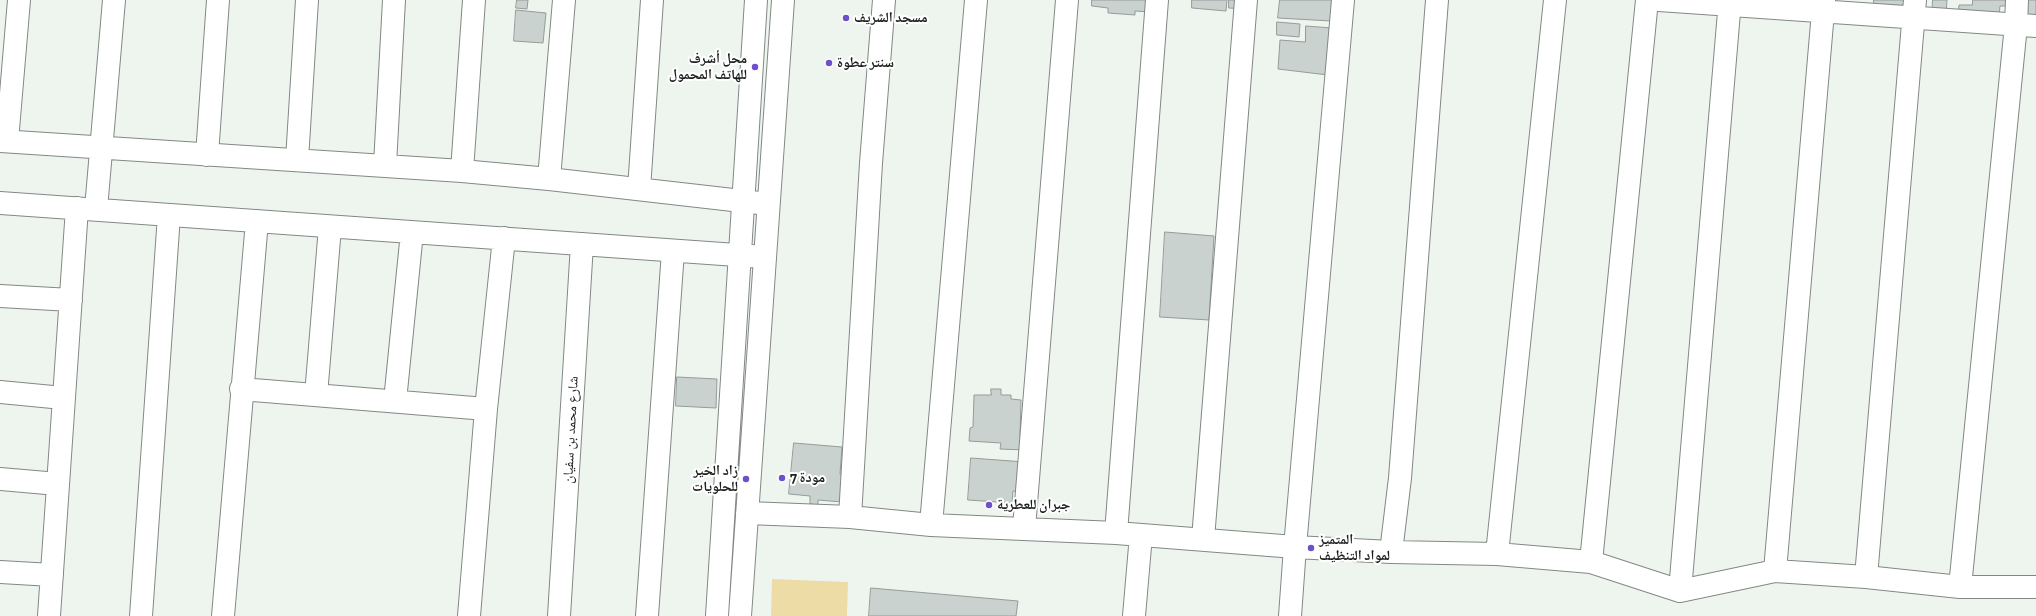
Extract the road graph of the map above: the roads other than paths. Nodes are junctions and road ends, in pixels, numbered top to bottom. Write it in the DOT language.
graph roads {
  1 [pos="19,0"];
  2 [pos="114,0"];
  3 [pos="218,0"];
  4 [pos="307,0"];
  5 [pos="394,0"];
  6 [pos="474,0"];
  7 [pos="564,0"];
  8 [pos="652,0"];
  9 [pos="756,0"];
  10 [pos="783,0"];
  11 [pos="884,0"];
  12 [pos="976,0"];
  13 [pos="1067,0"];
  14 [pos="1157,0"];
  15 [pos="1246,0"];
  16 [pos="1343,0"];
  17 [pos="1437,0"];
  18 [pos="1555,0"];
  19 [pos="1647,0"];
  20 [pos="1660,0"];
  21 [pos="2017,0"];
  22 [pos="1730,2"];
  23 [pos="1824,6"];
  24 [pos="1915,9"];
  25 [pos="2026,26"];
  26 [pos="3,141"];
  27 [pos="102,147"];
  28 [pos="207,155"];
  29 [pos="297,160"];
  30 [pos="385,165"];
  31 [pos="462,171"];
  32 [pos="549,179"];
  33 [pos="639,189"];
  34 [pos="743,202"];
  35 [pos="0,203"];
  36 [pos="768,204"];
  37 [pos="87,208"];
  38 [pos="169,216"];
  39 [pos="256,222"];
  40 [pos="330,227"];
  41 [pos="412,232"];
  42 [pos="504,238"];
  43 [pos="582,244"];
  44 [pos="673,251"];
  45 [pos="739,256"];
  46 [pos="765,257"];
  47 [pos="0,296"];
  48 [pos="71,300"];
  49 [pos="241,389"];
  50 [pos="0,392"];
  51 [pos="316,395"];
  52 [pos="63,398"];
  53 [pos="395,402"];
  54 [pos="486,409"];
  55 [pos="0,479"];
  56 [pos="58,484"];
  57 [pos="747,512"];
  58 [pos="850,517"];
  59 [pos="932,525"];
  60 [pos="1024,528"];
  61 [pos="1116,533"];
  62 [pos="1141,535"];
  63 [pos="1203,539"];
  64 [pos="1295,547"];
  65 [pos="1391,552"];
  66 [pos="1497,554"];
  67 [pos="1591,562"];
  68 [pos="1774,571"];
  69 [pos="0,572"];
  70 [pos="52,575"];
  71 [pos="1866,577"];
  72 [pos="1960,587"];
  73 [pos="2036,587"];
  74 [pos="1680,591"];
  75 [pos="49,616"];
  76 [pos="141,616"];
  77 [pos="223,616"];
  78 [pos="469,616"];
  79 [pos="559,616"];
  80 [pos="647,616"];
  81 [pos="717,616"];
  82 [pos="740,616"];
  83 [pos="1134,616"];
  84 [pos="1290,616"];
  1 -- 26 [label="street"];
  2 -- 27 [label="street"];
  3 -- 28 [label="street"];
  4 -- 29 [label="street"];
  5 -- 30 [label="street"];
  6 -- 31 [label="street"];
  7 -- 32 [label="street"];
  8 -- 33 [label="street"];
  9 -- 34 [label="street"];
  10 -- 36 [label="street"];
  11 -- 58 [label="street"];
  12 -- 59 [label="street"];
  13 -- 60 [label="street"];
  14 -- 61 [label="street"];
  15 -- 63 [label="street"];
  16 -- 64 [label="street"];
  17 -- 65 [label="street"];
  18 -- 66 [label="street"];
  19 -- 67 [label="street"];
  20 -- 22 [label="street"];
  21 -- 25 [label="street"];
  22 -- 23 [label="street"];
  22 -- 74 [label="street"];
  23 -- 24 [label="street"];
  23 -- 68 [label="street"];
  24 -- 25 [label="street"];
  24 -- 71 [label="street"];
  25 -- 72 [label="street"];
  26 -- 27 [label="street"];
  27 -- 28 [label="street"];
  27 -- 37 [label="street"];
  28 -- 29 [label="street"];
  29 -- 30 [label="street"];
  30 -- 31 [label="street"];
  31 -- 32 [label="street"];
  32 -- 33 [label="street"];
  33 -- 34 [label="street"];
  34 -- 36 [label="street"];
  34 -- 45 [label="street"];
  35 -- 37 [label="street"];
  36 -- 46 [label="street"];
  37 -- 38 [label="street"];
  37 -- 48 [label="street"];
  38 -- 39 [label="street"];
  38 -- 76 [label="street"];
  39 -- 40 [label="street"];
  39 -- 49 [label="street"];
  40 -- 41 [label="street"];
  40 -- 51 [label="street"];
  41 -- 42 [label="street"];
  41 -- 53 [label="street"];
  42 -- 43 [label="street"];
  42 -- 54 [label="street"];
  43 -- 44 [label="street"];
  43 -- 79 [label="street, شارع محمد بن سفيان"];
  44 -- 45 [label="street"];
  44 -- 80 [label="street"];
  45 -- 46 [label="street"];
  45 -- 81 [label="street"];
  46 -- 57 [label="street"];
  47 -- 48 [label="street"];
  48 -- 52 [label="street"];
  49 -- 51 [label="street"];
  49 -- 77 [label="street"];
  50 -- 52 [label="street"];
  51 -- 53 [label="street"];
  52 -- 56 [label="street"];
  53 -- 54 [label="street"];
  54 -- 78 [label="street"];
  55 -- 56 [label="street"];
  56 -- 70 [label="street"];
  57 -- 58 [label="street"];
  57 -- 82 [label="street"];
  58 -- 59 [label="street"];
  59 -- 60 [label="street"];
  60 -- 61 [label="street"];
  61 -- 62 [label="street"];
  62 -- 63 [label="street"];
  62 -- 83 [label="street"];
  63 -- 64 [label="street"];
  64 -- 65 [label="street"];
  64 -- 84 [label="street"];
  65 -- 66 [label="street"];
  66 -- 67 [label="street"];
  67 -- 74 [label="street"];
  68 -- 71 [label="street"];
  68 -- 74 [label="street"];
  69 -- 70 [label="street"];
  70 -- 75 [label="street"];
  71 -- 72 [label="street"];
  72 -- 73 [label="street"];
}
